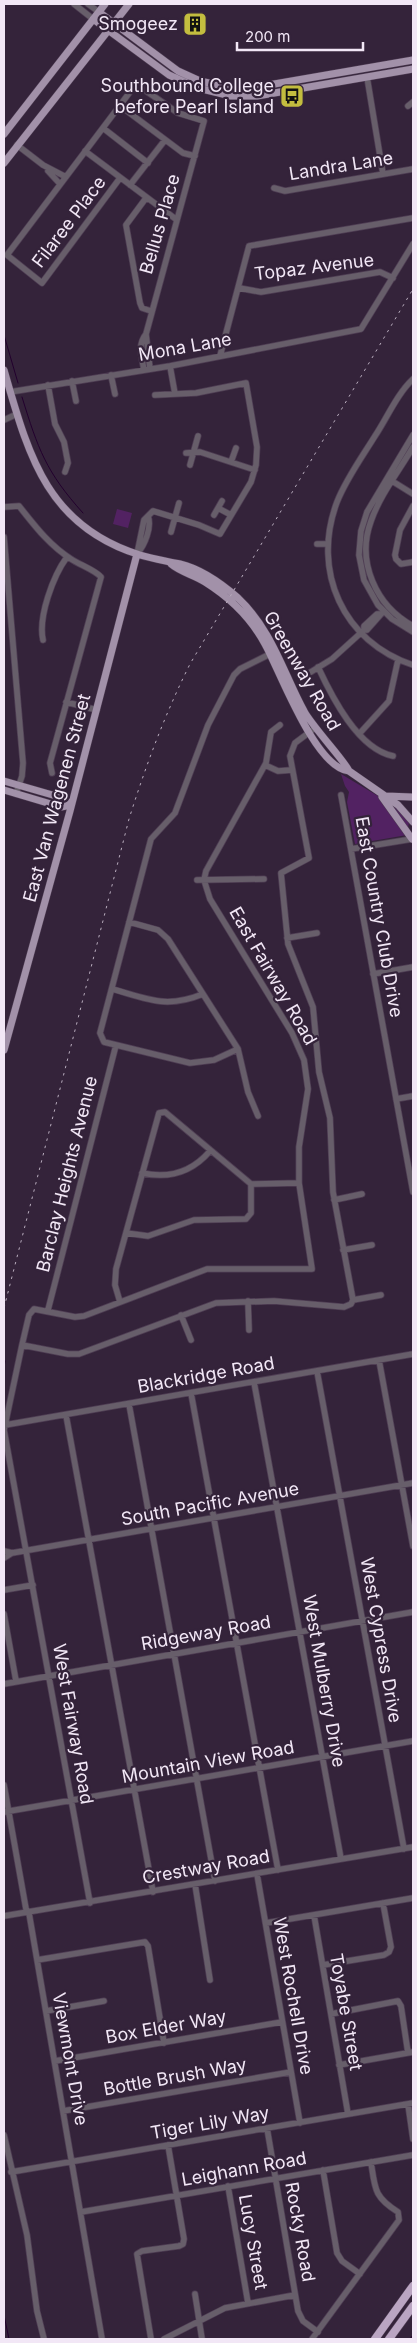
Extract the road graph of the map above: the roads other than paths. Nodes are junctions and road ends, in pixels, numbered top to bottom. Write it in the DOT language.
graph roads {
  1 [pos="74,4"];
  2 [pos="88,4"];
  3 [pos="105,4"];
  4 [pos="129,4"];
  5 [pos="99,12"];
  6 [pos="93,19"];
  7 [pos="113,23"];
  8 [pos="108,30"];
  9 [pos="413,60"];
  10 [pos="413,69"];
  11 [pos="332,74"];
  12 [pos="367,77"];
  13 [pos="336,83"];
  14 [pos="214,84"];
  15 [pos="262,86"];
  16 [pos="213,92"];
  17 [pos="236,96"];
  18 [pos="120,106"];
  19 [pos="103,128"];
  20 [pos="4,134"];
  21 [pos="166,140"];
  22 [pos="17,145"];
  23 [pos="85,151"];
  24 [pos="195,156"];
  25 [pos="148,162"];
  26 [pos="4,163"];
  27 [pos="43,165"];
  28 [pos="413,169"];
  29 [pos="384,174"];
  30 [pos="66,177"];
  31 [pos="120,178"];
  32 [pos="60,184"];
  33 [pos="130,185"];
  34 [pos="274,188"];
  35 [pos="146,198"];
  36 [pos="413,218"];
  37 [pos="177,220"];
  38 [pos="413,244"];
  39 [pos="393,278"];
  40 [pos="239,288"];
  41 [pos="150,311"];
  42 [pos="220,356"];
  43 [pos="170,366"];
  44 [pos="4,370"];
  45 [pos="147,370"];
  46 [pos="111,374"];
  47 [pos="413,379"];
  48 [pos="72,381"];
  49 [pos="48,385"];
  50 [pos="10,392"];
  51 [pos="115,394"];
  52 [pos="175,394"];
  53 [pos="155,395"];
  54 [pos="76,401"];
  55 [pos="17,414"];
  56 [pos="4,420"];
  57 [pos="198,436"];
  58 [pos="413,436"];
  59 [pos="413,447"];
  60 [pos="236,448"];
  61 [pos="193,452"];
  62 [pos="186,453"];
  63 [pos="231,462"];
  64 [pos="190,466"];
  65 [pos="255,470"];
  66 [pos="65,472"];
  67 [pos="390,480"];
  68 [pos="413,494"];
  69 [pos="222,501"];
  70 [pos="180,503"];
  71 [pos="413,506"];
  72 [pos="4,507"];
  73 [pos="218,508"];
  74 [pos="214,515"];
  75 [pos="231,515"];
  76 [pos="176,517"];
  77 [pos="171,532"];
  78 [pos="4,537"];
  79 [pos="317,544"];
  80 [pos="328,544"];
  81 [pos="137,554"];
  82 [pos="67,557"];
  83 [pos="413,562"];
  84 [pos="384,611"];
  85 [pos="413,626"];
  86 [pos="362,631"];
  87 [pos="413,632"];
  88 [pos="43,640"];
  89 [pos="273,652"];
  90 [pos="398,660"];
  91 [pos="413,664"];
  92 [pos="318,668"];
  93 [pos="301,678"];
  94 [pos="66,702"];
  95 [pos="97,710"];
  96 [pos="280,724"];
  97 [pos="312,730"];
  98 [pos="360,734"];
  99 [pos="393,756"];
  100 [pos="264,765"];
  101 [pos="292,770"];
  102 [pos="52,773"];
  103 [pos="4,781"];
  104 [pos="19,785"];
  105 [pos="4,790"];
  106 [pos="379,792"];
  107 [pos="16,794"];
  108 [pos="341,795"];
  109 [pos="386,796"];
  110 [pos="412,797"];
  111 [pos="71,804"];
  112 [pos="404,812"];
  113 [pos="413,822"];
  114 [pos="413,840"];
  115 [pos="351,849"];
  116 [pos="264,879"];
  117 [pos="197,880"];
  118 [pos="204,880"];
  119 [pos="129,922"];
  120 [pos="317,933"];
  121 [pos="288,938"];
  122 [pos="413,967"];
  123 [pos="374,974"];
  124 [pos="112,989"];
  125 [pos="203,994"];
  126 [pos="6,1030"];
  127 [pos="116,1045"];
  128 [pos="238,1049"];
  129 [pos="4,1050"];
  130 [pos="413,1096"];
  131 [pos="396,1099"];
  132 [pos="258,1116"];
  133 [pos="210,1151"];
  134 [pos="142,1173"];
  135 [pos="299,1183"];
  136 [pos="251,1184"];
  137 [pos="413,1192"];
  138 [pos="362,1194"];
  139 [pos="334,1200"];
  140 [pos="126,1233"];
  141 [pos="372,1245"];
  142 [pos="343,1250"];
  143 [pos="381,1295"];
  144 [pos="248,1301"];
  145 [pos="120,1302"];
  146 [pos="352,1302"];
  147 [pos="48,1310"];
  148 [pos="181,1315"];
  149 [pos="249,1330"];
  150 [pos="191,1340"];
  151 [pos="22,1344"];
  152 [pos="413,1354"];
  153 [pos="380,1360"];
  154 [pos="317,1371"];
  155 [pos="254,1382"];
  156 [pos="191,1393"];
  157 [pos="129,1404"];
  158 [pos="66,1415"];
  159 [pos="5,1426"];
  160 [pos="413,1484"];
  161 [pos="402,1485"];
  162 [pos="340,1496"];
  163 [pos="277,1507"];
  164 [pos="214,1518"];
  165 [pos="152,1529"];
  166 [pos="89,1540"];
  167 [pos="413,1546"];
  168 [pos="4,1551"];
  169 [pos="26,1551"];
  170 [pos="12,1553"];
  171 [pos="4,1558"];
  172 [pos="32,1585"];
  173 [pos="4,1590"];
  174 [pos="413,1612"];
  175 [pos="4,1614"];
  176 [pos="362,1621"];
  177 [pos="300,1632"];
  178 [pos="237,1643"];
  179 [pos="174,1654"];
  180 [pos="112,1665"];
  181 [pos="49,1676"];
  182 [pos="16,1681"];
  183 [pos="4,1684"];
  184 [pos="413,1741"];
  185 [pos="385,1746"];
  186 [pos="322,1757"];
  187 [pos="260,1768"];
  188 [pos="197,1779"];
  189 [pos="4,1785"];
  190 [pos="134,1790"];
  191 [pos="72,1801"];
  192 [pos="6,1812"];
  193 [pos="413,1847"];
  194 [pos="404,1849"];
  195 [pos="341,1859"];
  196 [pos="278,1870"];
  197 [pos="257,1874"];
  198 [pos="215,1881"];
  199 [pos="195,1884"];
  200 [pos="153,1892"];
  201 [pos="413,1898"];
  202 [pos="90,1902"];
  203 [pos="383,1903"];
  204 [pos="29,1912"];
  205 [pos="314,1915"];
  206 [pos="4,1916"];
  207 [pos="266,1923"];
  208 [pos="37,1960"];
  209 [pos="323,1965"];
  210 [pos="210,1980"];
  211 [pos="104,2001"];
  212 [pos="46,2011"];
  213 [pos="331,2014"];
  214 [pos="282,2022"];
  215 [pos="164,2042"];
  216 [pos="411,2053"];
  217 [pos="55,2061"];
  218 [pos="339,2065"];
  219 [pos="291,2072"];
  220 [pos="410,2104"];
  221 [pos="63,2111"];
  222 [pos="348,2114"];
  223 [pos="300,2122"];
  224 [pos="267,2128"];
  225 [pos="4,2136"];
  226 [pos="413,2139"];
  227 [pos="168,2145"];
  228 [pos="413,2155"];
  229 [pos="72,2161"];
  230 [pos="371,2162"];
  231 [pos="323,2170"];
  232 [pos="11,2172"];
  233 [pos="276,2179"];
  234 [pos="228,2186"];
  235 [pos="176,2195"];
  236 [pos="81,2212"];
  237 [pos="360,2274"];
  238 [pos="413,2286"];
  239 [pos="195,2294"];
  240 [pos="295,2295"];
  241 [pos="248,2303"];
  242 [pos="413,2306"];
  243 [pos="199,2320"];
  244 [pos="318,2332"];
  245 [pos="44,2339"];
  246 [pos="102,2339"];
  247 [pos="151,2339"];
  248 [pos="164,2339"];
  249 [pos="202,2339"];
  250 [pos="312,2339"];
  251 [pos="375,2339"];
  252 [pos="389,2339"];
  1 -- 6 [label="street"];
  2 -- 5 [label="street"];
  3 -- 5 [label="main road"];
  4 -- 7 [label="main road"];
  5 -- 6 [label="main road"];
  5 -- 7 [label="main road"];
  6 -- 8 [label="main road"];
  6 -- 20 [label="main road"];
  7 -- 8 [label="main road"];
  7 -- 14 [label="main road"];
  8 -- 16 [label="main road"];
  8 -- 22 [label="main road"];
  9 -- 11 [label="main road"];
  10 -- 12 [label="main road"];
  11 -- 13 [label="main road"];
  11 -- 15 [label="main road"];
  12 -- 13 [label="main road"];
  12 -- 29 [label="street"];
  13 -- 17 [label="main road"];
  14 -- 15 [label="main road"];
  14 -- 16 [label="main road"];
  15 -- 17 [label="main road"];
  16 -- 17 [label="main road"];
  18 -- 19 [label="street"];
  18 -- 21 [label="street"];
  18 -- 24 [label="street, Bellus Place"];
  19 -- 23 [label="street"];
  19 -- 25 [label="street"];
  21 -- 24 [label="street"];
  21 -- 25 [label="street"];
  22 -- 26 [label="main road"];
  22 -- 27 [label="street"];
  23 -- 30 [label="street"];
  23 -- 31 [label="street"];
  24 -- 37 [label="street, Bellus Place"];
  25 -- 33 [label="street"];
  27 -- 30 [label="street"];
  27 -- 32 [label="street"];
  28 -- 29 [label="street, Landra Lane"];
  29 -- 34 [label="street, Landra Lane"];
  30 -- 32 [label="street"];
  31 -- 32 [label="street, Filaree Place"];
  31 -- 33 [label="street"];
  33 -- 35 [label="street"];
  35 -- 37 [label="street"];
  35 -- 41 [label="street"];
  36 -- 40 [label="street"];
  37 -- 41 [label="street, Bellus Place"];
  38 -- 39 [label="street"];
  39 -- 40 [label="street, Topaz Avenue"];
  39 -- 42 [label="street, Mona Lane"];
  40 -- 42 [label="street"];
  41 -- 45 [label="street, Bellus Place"];
  42 -- 43 [label="street, Mona Lane"];
  43 -- 45 [label="street, Mona Lane"];
  43 -- 52 [label="street"];
  44 -- 50 [label="main road, Greenway Road"];
  45 -- 46 [label="street, Mona Lane"];
  46 -- 48 [label="street, Mona Lane"];
  46 -- 51 [label="street"];
  47 -- 80 [label="street"];
  48 -- 49 [label="street, Mona Lane"];
  48 -- 54 [label="street"];
  49 -- 50 [label="street, Mona Lane"];
  49 -- 66 [label="street"];
  50 -- 55 [label="main road, Greenway Road"];
  52 -- 53 [label="street"];
  52 -- 65 [label="street"];
  55 -- 56 [label="street"];
  55 -- 81 [label="main road, Greenway Road"];
  57 -- 61 [label="street"];
  58 -- 67 [label="street"];
  59 -- 67 [label="street"];
  60 -- 63 [label="street"];
  61 -- 62 [label="street"];
  61 -- 63 [label="street"];
  61 -- 64 [label="street"];
  63 -- 65 [label="street"];
  65 -- 75 [label="street"];
  67 -- 68 [label="street"];
  67 -- 84 [label="street"];
  69 -- 73 [label="street"];
  70 -- 76 [label="street"];
  71 -- 83 [label="street"];
  72 -- 82 [label="street"];
  73 -- 74 [label="street"];
  73 -- 75 [label="street"];
  75 -- 76 [label="street"];
  76 -- 77 [label="street"];
  76 -- 81 [label="street"];
  78 -- 104 [label="street"];
  79 -- 80 [label="street"];
  80 -- 86 [label="street"];
  81 -- 89 [label="main road, Greenway Road"];
  81 -- 95 [label="main road, East Van Wagenen Street"];
  82 -- 88 [label="street"];
  82 -- 94 [label="street"];
  84 -- 85 [label="street"];
  84 -- 86 [label="street"];
  84 -- 87 [label="street"];
  86 -- 90 [label="street"];
  86 -- 92 [label="street"];
  89 -- 97 [label="main road, Greenway Road"];
  89 -- 119 [label="street"];
  90 -- 91 [label="street"];
  90 -- 98 [label="street"];
  92 -- 93 [label="street"];
  92 -- 98 [label="street"];
  94 -- 95 [label="street"];
  94 -- 102 [label="street"];
  95 -- 111 [label="main road, East Van Wagenen Street"];
  96 -- 100 [label="street"];
  97 -- 101 [label="street"];
  97 -- 106 [label="main road, Greenway Road"];
  98 -- 99 [label="street"];
  100 -- 101 [label="street"];
  100 -- 118 [label="street"];
  101 -- 121 [label="street"];
  103 -- 104 [label="main road"];
  104 -- 107 [label="street"];
  104 -- 111 [label="main road"];
  105 -- 107 [label="main road"];
  106 -- 109 [label="main road, Greenway Road"];
  106 -- 114 [label="main road"];
  107 -- 111 [label="main road"];
  108 -- 115 [label="street, East Country Club Drive"];
  109 -- 110 [label="main road, Greenway Road"];
  109 -- 112 [label="main road, Greenway Road"];
  110 -- 112 [label="main road"];
  111 -- 126 [label="main road, East Van Wagenen Street"];
  112 -- 113 [label="main road, Greenway Road"];
  114 -- 115 [label="street"];
  115 -- 123 [label="street, East Country Club Drive"];
  116 -- 118 [label="street"];
  117 -- 118 [label="street"];
  118 -- 135 [label="street, East Fairway Road"];
  119 -- 124 [label="street"];
  119 -- 125 [label="street"];
  120 -- 121 [label="street"];
  121 -- 139 [label="street"];
  122 -- 123 [label="street"];
  123 -- 131 [label="street, East Country Club Drive"];
  124 -- 125 [label="street"];
  124 -- 127 [label="street"];
  125 -- 128 [label="street"];
  126 -- 129 [label="main road, East Van Wagenen Street"];
  127 -- 128 [label="street"];
  127 -- 147 [label="street, Barclay Heights Avenue"];
  128 -- 132 [label="street"];
  130 -- 131 [label="street"];
  131 -- 137 [label="street, East Country Club Drive"];
  133 -- 134 [label="street"];
  133 -- 134 [label="street"];
  133 -- 136 [label="street"];
  134 -- 140 [label="street"];
  135 -- 136 [label="street"];
  135 -- 145 [label="street, East Fairway Road"];
  136 -- 140 [label="street"];
  138 -- 139 [label="street"];
  139 -- 142 [label="street"];
  140 -- 145 [label="street"];
  141 -- 142 [label="street"];
  142 -- 146 [label="street"];
  143 -- 146 [label="street"];
  144 -- 146 [label="street"];
  144 -- 148 [label="street"];
  144 -- 149 [label="street"];
  145 -- 147 [label="street, East Fairway Road"];
  147 -- 151 [label="street"];
  148 -- 150 [label="street"];
  148 -- 151 [label="street"];
  151 -- 159 [label="street"];
  152 -- 153 [label="street, Blackridge Road"];
  153 -- 154 [label="street, Blackridge Road"];
  153 -- 161 [label="street"];
  154 -- 155 [label="street, Blackridge Road"];
  154 -- 162 [label="street, West Cypress Drive"];
  155 -- 156 [label="street, Blackridge Road"];
  155 -- 163 [label="street, West Mulberry Drive"];
  156 -- 157 [label="street, Blackridge Road"];
  156 -- 164 [label="street"];
  157 -- 158 [label="street, Blackridge Road"];
  157 -- 165 [label="street"];
  158 -- 159 [label="street, Blackridge Road"];
  158 -- 166 [label="street"];
  159 -- 169 [label="street"];
  160 -- 161 [label="street, South Pacific Avenue"];
  161 -- 162 [label="street, South Pacific Avenue"];
  161 -- 167 [label="street"];
  162 -- 163 [label="street, South Pacific Avenue"];
  162 -- 176 [label="street, West Cypress Drive"];
  163 -- 164 [label="street, South Pacific Avenue"];
  163 -- 177 [label="street, West Mulberry Drive"];
  164 -- 165 [label="street, South Pacific Avenue"];
  164 -- 178 [label="street"];
  165 -- 166 [label="street, South Pacific Avenue"];
  165 -- 179 [label="street"];
  166 -- 169 [label="street, South Pacific Avenue"];
  166 -- 180 [label="street"];
  168 -- 170 [label="street, South Pacific Avenue"];
  169 -- 170 [label="street, South Pacific Avenue"];
  169 -- 172 [label="street, West Fairway Road"];
  170 -- 171 [label="street, South Pacific Avenue"];
  172 -- 173 [label="street"];
  172 -- 181 [label="street, West Fairway Road"];
  174 -- 176 [label="street, Ridgeway Road"];
  175 -- 182 [label="street"];
  176 -- 177 [label="street, Ridgeway Road"];
  176 -- 185 [label="street, West Cypress Drive"];
  177 -- 178 [label="street, Ridgeway Road"];
  177 -- 186 [label="street, West Mulberry Drive"];
  178 -- 179 [label="street, Ridgeway Road"];
  178 -- 187 [label="street"];
  179 -- 180 [label="street, Ridgeway Road"];
  179 -- 188 [label="street"];
  180 -- 181 [label="street, Ridgeway Road"];
  180 -- 190 [label="street"];
  181 -- 182 [label="street, Ridgeway Road"];
  181 -- 191 [label="street, West Fairway Road"];
  182 -- 183 [label="street, Ridgeway Road"];
  184 -- 185 [label="street, Mountain View Road"];
  185 -- 186 [label="street, Mountain View Road"];
  185 -- 194 [label="street, West Cypress Drive"];
  186 -- 187 [label="street, Mountain View Road"];
  186 -- 195 [label="street, West Mulberry Drive"];
  187 -- 188 [label="street, Mountain View Road"];
  187 -- 196 [label="street"];
  188 -- 190 [label="street, Mountain View Road"];
  188 -- 198 [label="street"];
  189 -- 192 [label="street, Viewmont Drive"];
  190 -- 191 [label="street, Mountain View Road"];
  190 -- 200 [label="street"];
  191 -- 192 [label="street, Mountain View Road"];
  191 -- 202 [label="street, West Fairway Road"];
  192 -- 204 [label="street, Viewmont Drive"];
  193 -- 194 [label="street, Crestway Road"];
  194 -- 195 [label="street, Crestway Road"];
  195 -- 196 [label="street, Crestway Road"];
  196 -- 197 [label="street, Crestway Road"];
  197 -- 198 [label="street, Crestway Road"];
  197 -- 207 [label="street, West Rochell Drive"];
  198 -- 199 [label="street, Crestway Road"];
  199 -- 200 [label="street, Crestway Road"];
  199 -- 210 [label="street"];
  200 -- 202 [label="street, Crestway Road"];
  201 -- 203 [label="street"];
  202 -- 204 [label="street, Crestway Road"];
  203 -- 205 [label="street"];
  203 -- 209 [label="street"];
  204 -- 206 [label="street, Crestway Road"];
  204 -- 208 [label="street, Viewmont Drive"];
  205 -- 207 [label="street"];
  205 -- 209 [label="street, Toyabe Street"];
  207 -- 214 [label="street, West Rochell Drive"];
  208 -- 212 [label="street, Viewmont Drive"];
  208 -- 215 [label="street"];
  209 -- 213 [label="street, Toyabe Street"];
  211 -- 212 [label="street"];
  212 -- 217 [label="street, Viewmont Drive"];
  213 -- 216 [label="street"];
  213 -- 218 [label="street, Toyabe Street"];
  214 -- 215 [label="street, Box Elder Way"];
  214 -- 219 [label="street, West Rochell Drive"];
  215 -- 217 [label="street, Box Elder Way"];
  216 -- 218 [label="street"];
  217 -- 221 [label="street, Viewmont Drive"];
  218 -- 222 [label="street, Toyabe Street"];
  219 -- 221 [label="street, Bottle Brush Way"];
  219 -- 223 [label="street, West Rochell Drive"];
  220 -- 222 [label="street, Tiger Lily Way"];
  220 -- 226 [label="street"];
  221 -- 229 [label="street, Viewmont Drive"];
  222 -- 223 [label="street, Tiger Lily Way"];
  223 -- 224 [label="street, Tiger Lily Way"];
  224 -- 227 [label="street, Tiger Lily Way"];
  224 -- 233 [label="street, Rocky Road"];
  225 -- 232 [label="street"];
  227 -- 229 [label="street, Tiger Lily Way"];
  227 -- 235 [label="street"];
  228 -- 230 [label="street, Leighann Road"];
  229 -- 232 [label="street, Tiger Lily Way"];
  229 -- 236 [label="street, Viewmont Drive"];
  230 -- 231 [label="street, Leighann Road"];
  230 -- 237 [label="street"];
  231 -- 233 [label="street, Leighann Road"];
  231 -- 237 [label="street"];
  232 -- 245 [label="street"];
  233 -- 234 [label="street, Leighann Road"];
  233 -- 240 [label="street, Rocky Road"];
  234 -- 235 [label="street, Leighann Road"];
  234 -- 241 [label="street, Lucy Street"];
  235 -- 236 [label="street, Leighann Road"];
  235 -- 247 [label="street"];
  236 -- 246 [label="street, Viewmont Drive"];
  237 -- 244 [label="street"];
  238 -- 251 [label="highway"];
  239 -- 243 [label="street"];
  240 -- 241 [label="street"];
  240 -- 244 [label="street, Rocky Road"];
  241 -- 243 [label="street"];
  242 -- 252 [label="highway"];
  243 -- 248 [label="street"];
  243 -- 249 [label="street"];
  244 -- 250 [label="street"];
}
